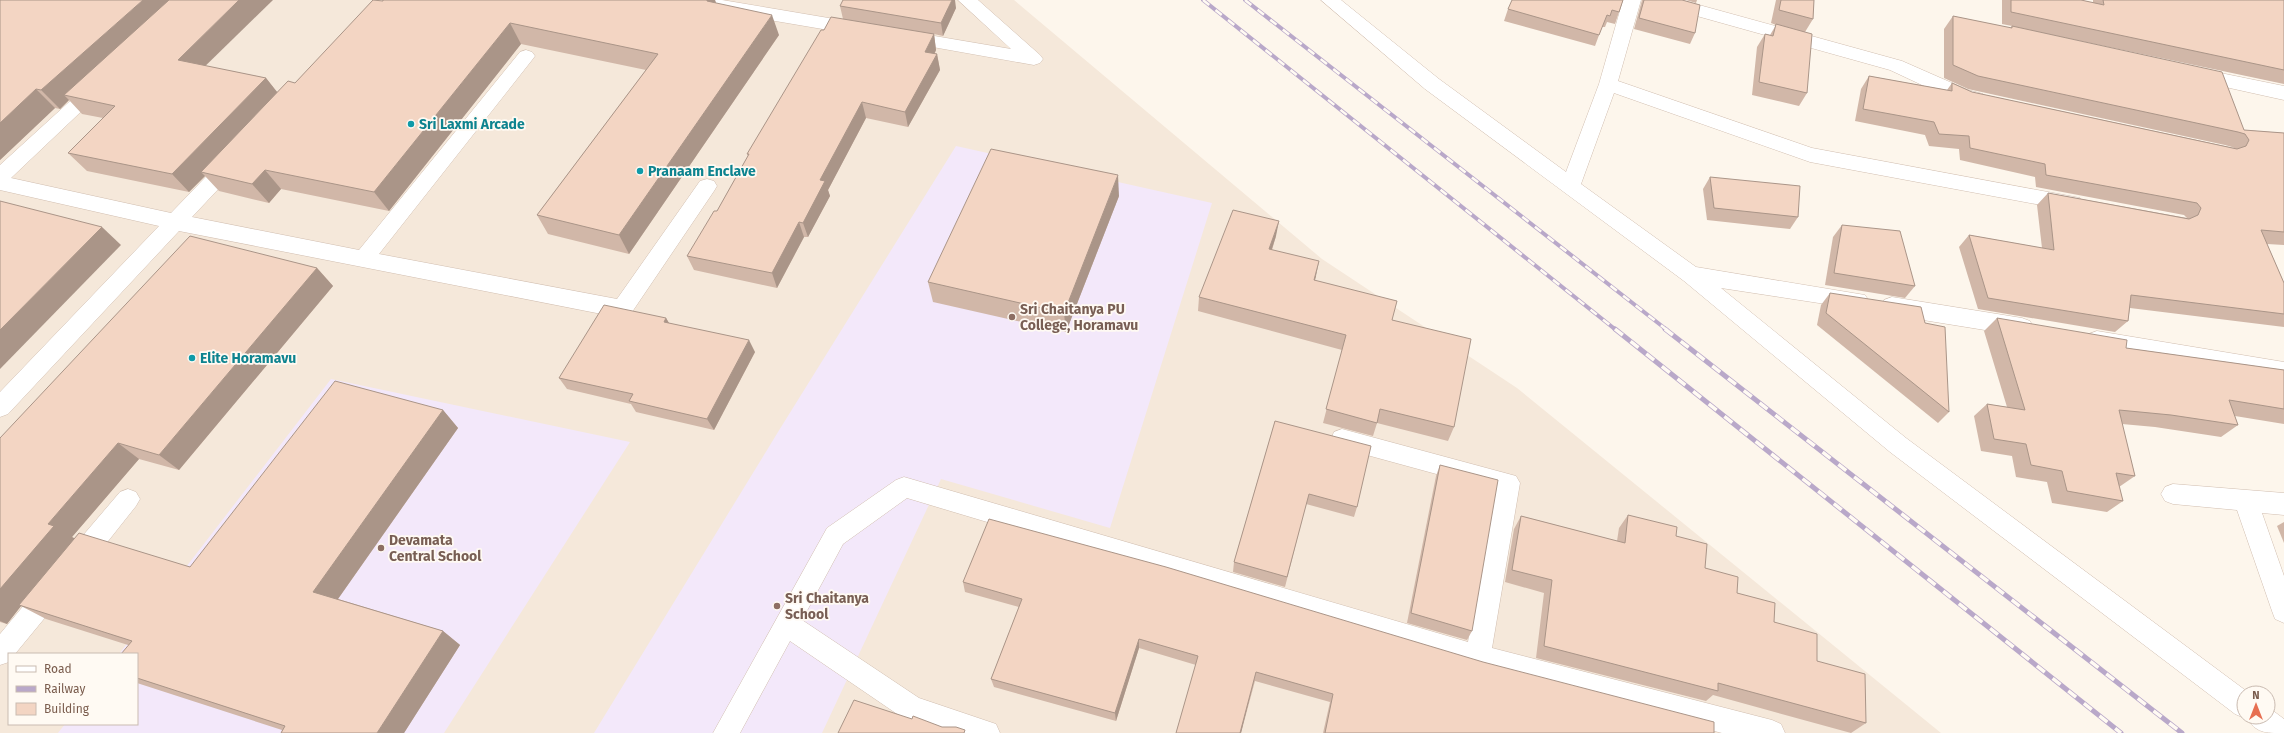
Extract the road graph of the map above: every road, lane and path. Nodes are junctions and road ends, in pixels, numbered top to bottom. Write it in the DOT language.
graph roads {
  1 [pos="687,0"];
  2 [pos="967,0"];
  3 [pos="1330,0"];
  4 [pos="1632,0"];
  5 [pos="1660,0"];
  6 [pos="526,56"];
  7 [pos="2175,70"];
  8 [pos="111,75"];
  9 [pos="1608,84"];
  10 [pos="2284,93"];
  11 [pos="1994,103"];
  12 [pos="245,148"];
  13 [pos="0,177"];
  14 [pos="0,183"];
  15 [pos="706,186"];
  16 [pos="1570,187"];
  17 [pos="2091,206"];
  18 [pos="175,222"];
  19 [pos="363,258"];
  20 [pos="1691,275"];
  21 [pos="2038,330"];
  22 [pos="2077,336"];
  23 [pos="2284,371"];
  24 [pos="0,407"];
  25 [pos="1324,434"];
  26 [pos="2173,494"];
  27 [pos="128,499"];
  28 [pos="2246,501"];
  29 [pos="2284,504"];
  30 [pos="2284,611"];
  31 [pos="786,624"];
  32 [pos="0,652"];
  33 [pos="1478,658"];
  34 [pos="2236,699"];
  35 [pos="2270,725"];
  36 [pos="726,733"];
  37 [pos="987,733"];
  38 [pos="1772,733"];
  39 [pos="2281,733"];
  1 -- 2 [label="street"];
  3 -- 16 [label="street"];
  4 -- 9 [label="street"];
  5 -- 11 [label="street"];
  6 -- 19 [label="street"];
  7 -- 10 [label="street"];
  8 -- 13 [label="street"];
  9 -- 16 [label="street"];
  9 -- 17 [label="street"];
  12 -- 18 [label="street"];
  14 -- 18 [label="street"];
  15 -- 19 [label="street"];
  16 -- 20 [label="street"];
  18 -- 19 [label="street"];
  18 -- 24 [label="street"];
  20 -- 21 [label="street"];
  20 -- 34 [label="street"];
  22 -- 23 [label="street"];
  25 -- 33 [label="street"];
  26 -- 28 [label="street"];
  27 -- 32 [label="street"];
  28 -- 29 [label="street"];
  28 -- 30 [label="street"];
  31 -- 33 [label="street"];
  31 -- 36 [label="street"];
  31 -- 37 [label="street"];
  33 -- 38 [label="street"];
  35 -- 39 [label="street"];
}
